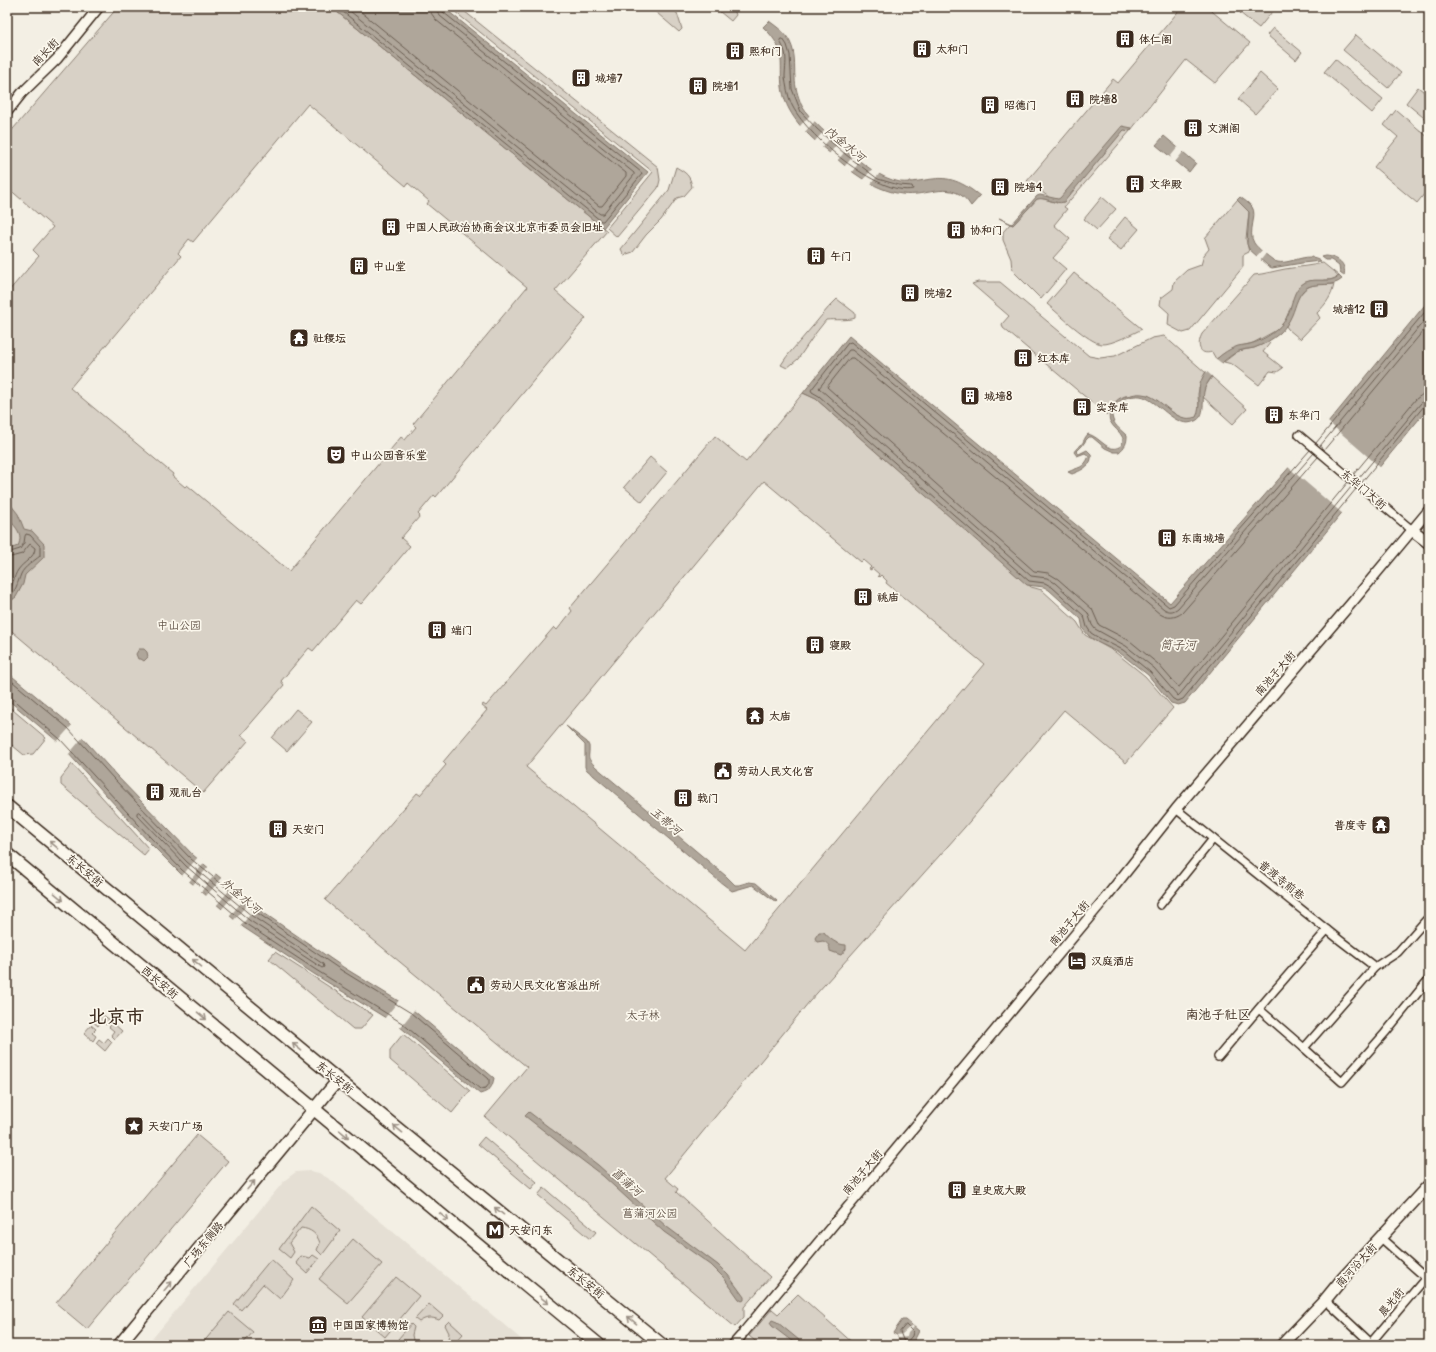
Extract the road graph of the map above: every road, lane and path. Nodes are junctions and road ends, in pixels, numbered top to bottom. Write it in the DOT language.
graph roads {
  1 [pos="99,7"];
  2 [pos="7,112"];
  3 [pos="1299,435"];
  4 [pos="1429,510"];
  5 [pos="1412,530"];
  6 [pos="1429,543"];
  7 [pos="8,807"];
  8 [pos="1176,809"];
  9 [pos="1212,839"];
  10 [pos="7,854"];
  11 [pos="1160,905"];
  12 [pos="1429,920"];
  13 [pos="1327,930"];
  14 [pos="1375,967"];
  15 [pos="1429,979"];
  16 [pos="1259,1009"];
  17 [pos="1304,1048"];
  18 [pos="1218,1057"];
  19 [pos="338,1080"];
  20 [pos="314,1109"];
  21 [pos="1429,1185"];
  22 [pos="1381,1238"];
  23 [pos="1427,1276"];
  24 [pos="1325,1300"];
  25 [pos="1370,1344"];
  26 [pos="119,1345"];
  27 [pos="599,1345"];
  28 [pos="662,1345"];
  29 [pos="733,1345"];
  30 [pos="1282,1345"];
  1 -- 2 [label="street, 南长街"];
  3 -- 5 [label="street, 东华门大街"];
  4 -- 5 [label="street, 南池子大街"];
  5 -- 6 [label="main road, 东华门大街"];
  5 -- 8 [label="street, 南池子大街"];
  19 -- 7 [label="highway, 东长安街, one-way"];
  8 -- 9 [label="street, 普渡寺前巷"];
  8 -- 29 [label="street, 南池子大街"];
  9 -- 11 [label="street"];
  9 -- 13 [label="street, 普渡寺前巷"];
  10 -- 20 [label="highway, 西长安街, one-way"];
  12 -- 14 [label="street"];
  13 -- 14 [label="street, 普渡寺前巷"];
  13 -- 16 [label="street"];
  14 -- 17 [label="street"];
  15 -- 17 [label="street"];
  16 -- 17 [label="street"];
  16 -- 18 [label="street"];
  19 -- 20 [label="main road, 广场东侧路"];
  28 -- 19 [label="highway, 东长安街, one-way"];
  26 -- 20 [label="main road, 广场东侧路, one-way"];
  20 -- 27 [label="highway, one-way"];
  21 -- 22 [label="main road, 南河沿大街"];
  22 -- 23 [label="street"];
  22 -- 24 [label="main road, 南河沿大街"];
  23 -- 25 [label="street, 晨光街"];
  24 -- 25 [label="street"];
  24 -- 30 [label="main road, 南河沿大街"];
}
